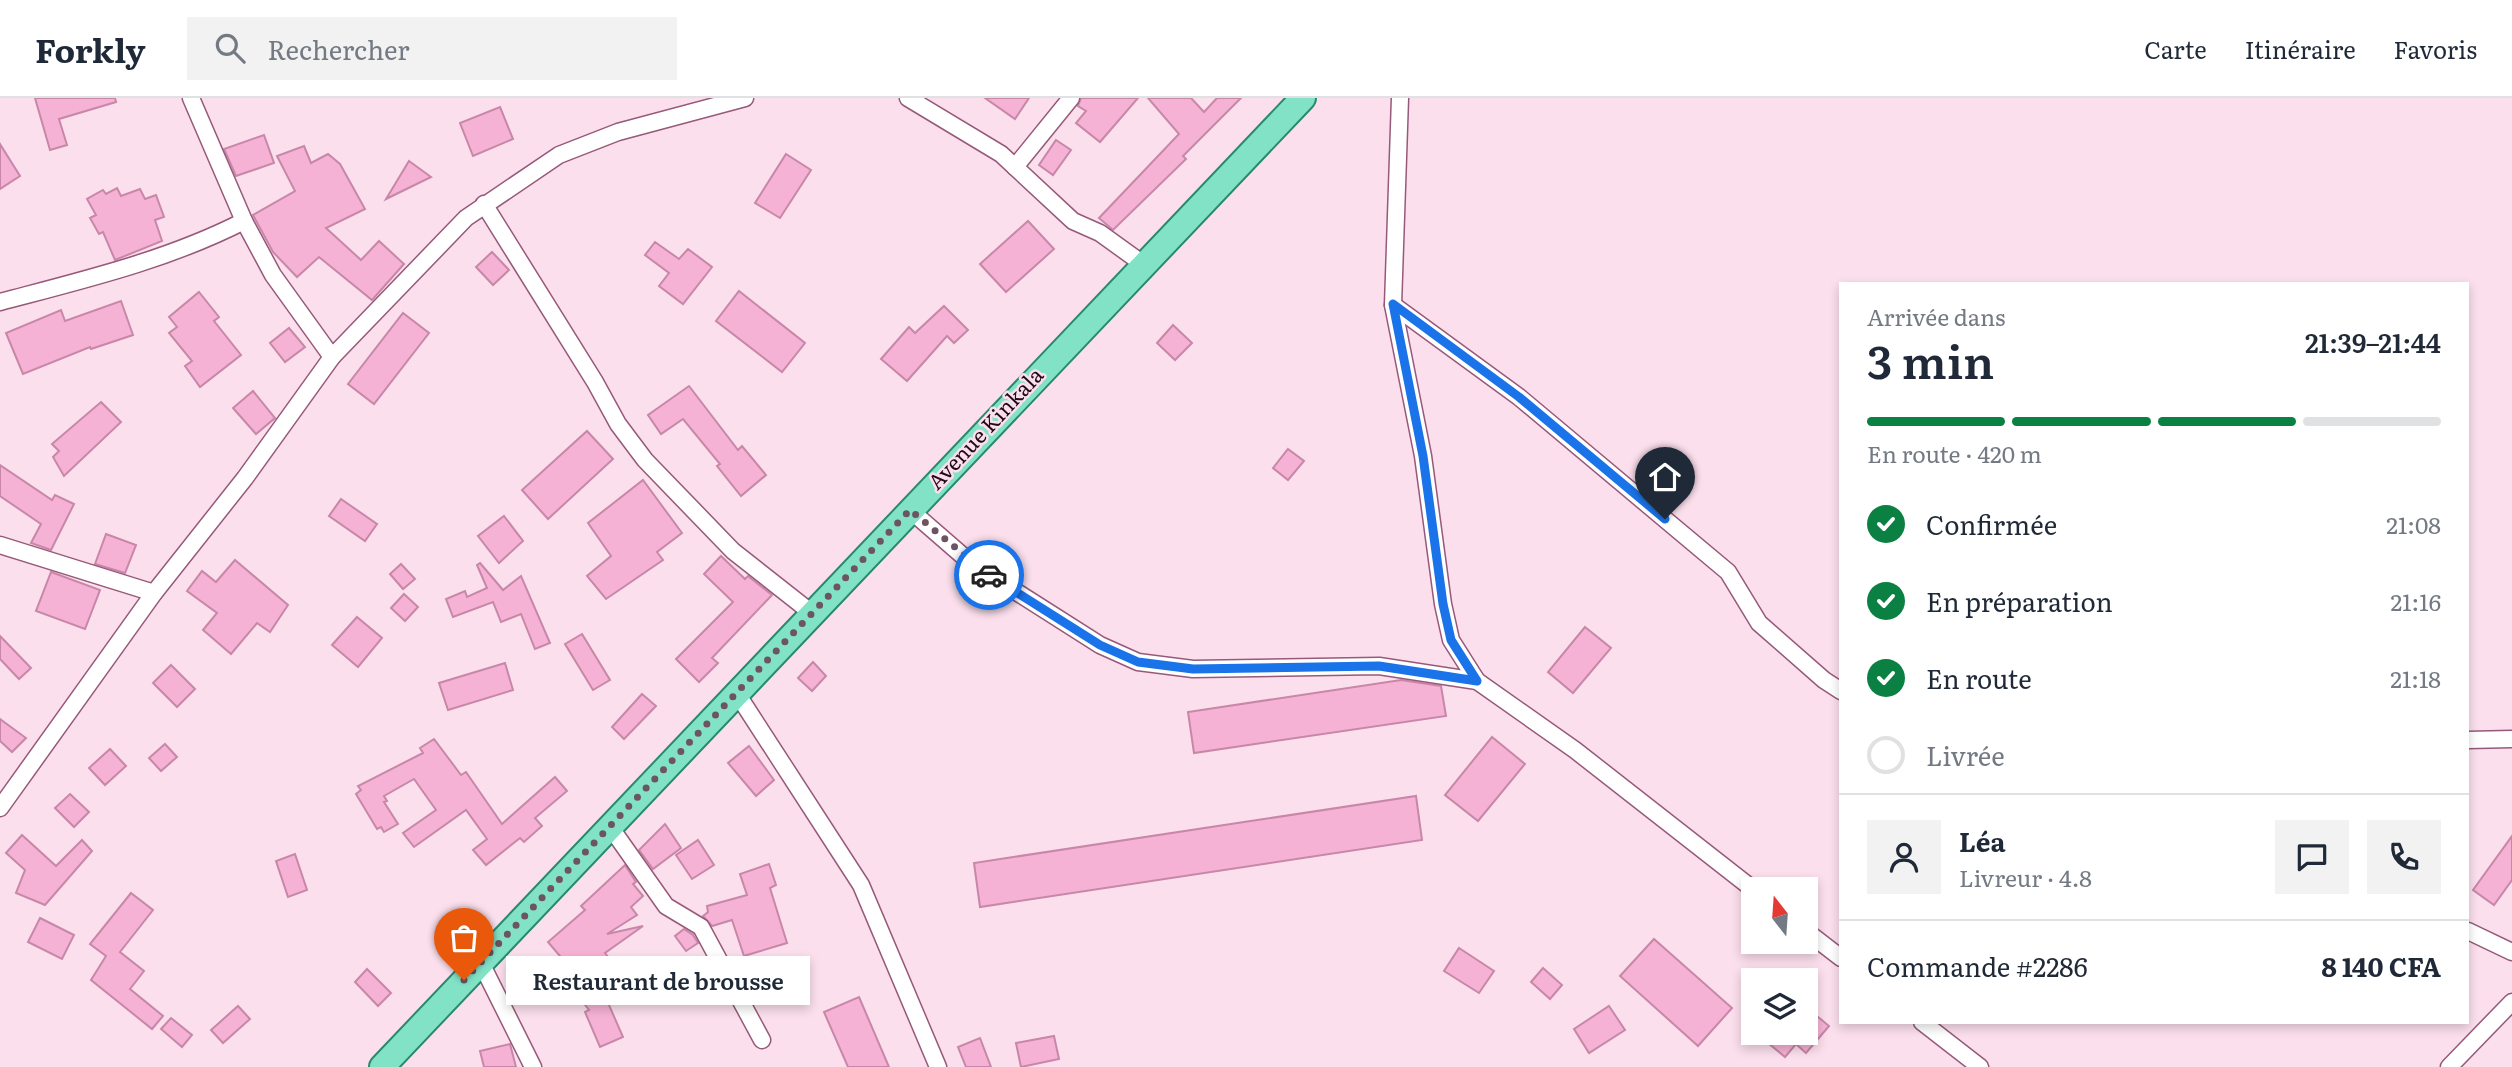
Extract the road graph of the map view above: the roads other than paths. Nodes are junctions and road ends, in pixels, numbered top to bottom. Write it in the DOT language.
graph roads {
  1 [pos="191,98"];
  2 [pos="746,98"];
  3 [pos="908,98"];
  4 [pos="1071,98"];
  5 [pos="1400,98"];
  6 [pos="1298,100"];
  7 [pos="1015,167"];
  8 [pos="484,204"];
  9 [pos="244,221"];
  10 [pos="1143,264"];
  11 [pos="0,302"];
  12 [pos="1393,304"];
  13 [pos="331,357"];
  14 [pos="910,510"];
  15 [pos="0,545"];
  16 [pos="154,593"];
  17 [pos="813,614"];
  18 [pos="1477,681"];
  19 [pos="1839,690"];
  20 [pos="736,692"];
  21 [pos="2512,739"];
  22 [pos="2469,740"];
  23 [pos="0,808"];
  24 [pos="611,828"];
  25 [pos="1741,880"];
  26 [pos="2469,931"];
  27 [pos="1818,940"];
  28 [pos="2512,952"];
  29 [pos="1839,956"];
  30 [pos="481,963"];
  31 [pos="2512,1002"];
  32 [pos="1925,1024"];
  33 [pos="762,1040"];
  34 [pos="382,1067"];
  35 [pos="533,1067"];
  36 [pos="938,1067"];
  37 [pos="1980,1067"];
  38 [pos="2449,1067"];
  1 -- 9 [label="street"];
  2 -- 8 [label="street"];
  3 -- 7 [label="street"];
  4 -- 7 [label="street"];
  5 -- 12 [label="street"];
  6 -- 10 [label="main road, Avenue Kinkala"];
  7 -- 10 [label="street"];
  8 -- 13 [label="street"];
  8 -- 17 [label="street"];
  9 -- 11 [label="street"];
  9 -- 13 [label="street"];
  10 -- 14 [label="main road, Avenue Kinkala"];
  12 -- 18 [label="street"];
  12 -- 19 [label="street"];
  13 -- 16 [label="street"];
  14 -- 17 [label="main road, Avenue Kinkala"];
  14 -- 18 [label="street"];
  15 -- 16 [label="street"];
  16 -- 23 [label="street"];
  17 -- 20 [label="main road, Avenue Kinkala"];
  18 -- 25 [label="street"];
  20 -- 24 [label="main road, Avenue Kinkala"];
  20 -- 36 [label="street"];
  21 -- 22 [label="street"];
  24 -- 30 [label="main road, Avenue Kinkala"];
  24 -- 33 [label="street"];
  26 -- 28 [label="street"];
  27 -- 29 [label="street"];
  30 -- 34 [label="main road, Avenue Kinkala"];
  30 -- 35 [label="street"];
  31 -- 38 [label="street"];
  32 -- 37 [label="street"];
}
